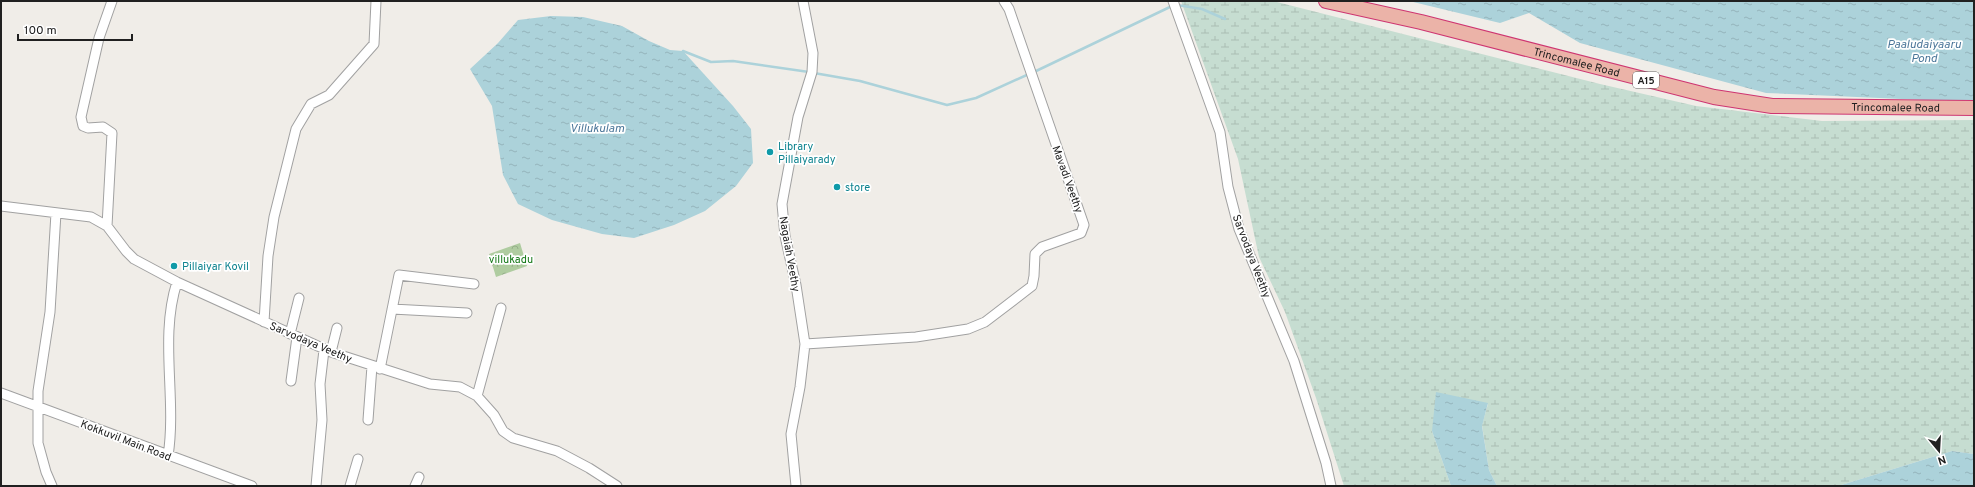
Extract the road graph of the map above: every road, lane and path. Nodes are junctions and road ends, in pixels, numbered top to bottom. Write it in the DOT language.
graph roads {
  1 [pos="112,1"];
  2 [pos="376,1"];
  3 [pos="803,1"];
  4 [pos="1004,1"];
  5 [pos="1173,1"];
  6 [pos="1326,1"];
  7 [pos="1974,108"];
  8 [pos="1,206"];
  9 [pos="56,213"];
  10 [pos="107,226"];
  11 [pos="177,282"];
  12 [pos="474,284"];
  13 [pos="299,298"];
  14 [pos="500,308"];
  15 [pos="392,309"];
  16 [pos="467,313"];
  17 [pos="264,322"];
  18 [pos="336,328"];
  19 [pos="293,335"];
  20 [pos="805,344"];
  21 [pos="328,351"];
  22 [pos="376,368"];
  23 [pos="291,381"];
  24 [pos="1,392"];
  25 [pos="478,396"];
  26 [pos="39,406"];
  27 [pos="368,420"];
  28 [pos="168,456"];
  29 [pos="358,459"];
  30 [pos="419,477"];
  31 [pos="52,486"];
  32 [pos="252,486"];
  33 [pos="316,486"];
  34 [pos="350,486"];
  35 [pos="415,486"];
  36 [pos="617,486"];
  37 [pos="796,486"];
  38 [pos="1331,486"];
  1 -- 10 [label="street"];
  2 -- 17 [label="street"];
  3 -- 20 [label="street, Nagaiah Veethy"];
  4 -- 20 [label="street, Mavadi Veethy"];
  5 -- 38 [label="street, Sarvodaya Veethy"];
  6 -- 7 [label="highway, Trincomalee Road / A15"];
  8 -- 9 [label="street, Sarvodaya Veethy"];
  9 -- 10 [label="street, Sarvodaya Veethy"];
  9 -- 26 [label="street"];
  10 -- 11 [label="street, Sarvodaya Veethy"];
  11 -- 17 [label="street, Sarvodaya Veethy"];
  11 -- 28 [label="street"];
  12 -- 15 [label="street"];
  13 -- 19 [label="street"];
  14 -- 25 [label="street"];
  15 -- 16 [label="street"];
  15 -- 22 [label="street"];
  17 -- 19 [label="street, Sarvodaya Veethy"];
  18 -- 21 [label="street"];
  19 -- 21 [label="street, Sarvodaya Veethy"];
  19 -- 23 [label="street"];
  20 -- 37 [label="street, Nagaiah Veethy"];
  21 -- 22 [label="street, Sarvodaya Veethy"];
  21 -- 33 [label="street"];
  22 -- 25 [label="street, Sarvodaya Veethy"];
  22 -- 27 [label="street"];
  24 -- 26 [label="street, Kokkuvil Main Road"];
  25 -- 36 [label="street, Sarvodaya Veethy"];
  26 -- 28 [label="street, Kokkuvil Main Road"];
  26 -- 31 [label="street"];
  28 -- 32 [label="street, Kokkuvil Main Road"];
  29 -- 34 [label="street"];
  30 -- 35 [label="street"];
}
